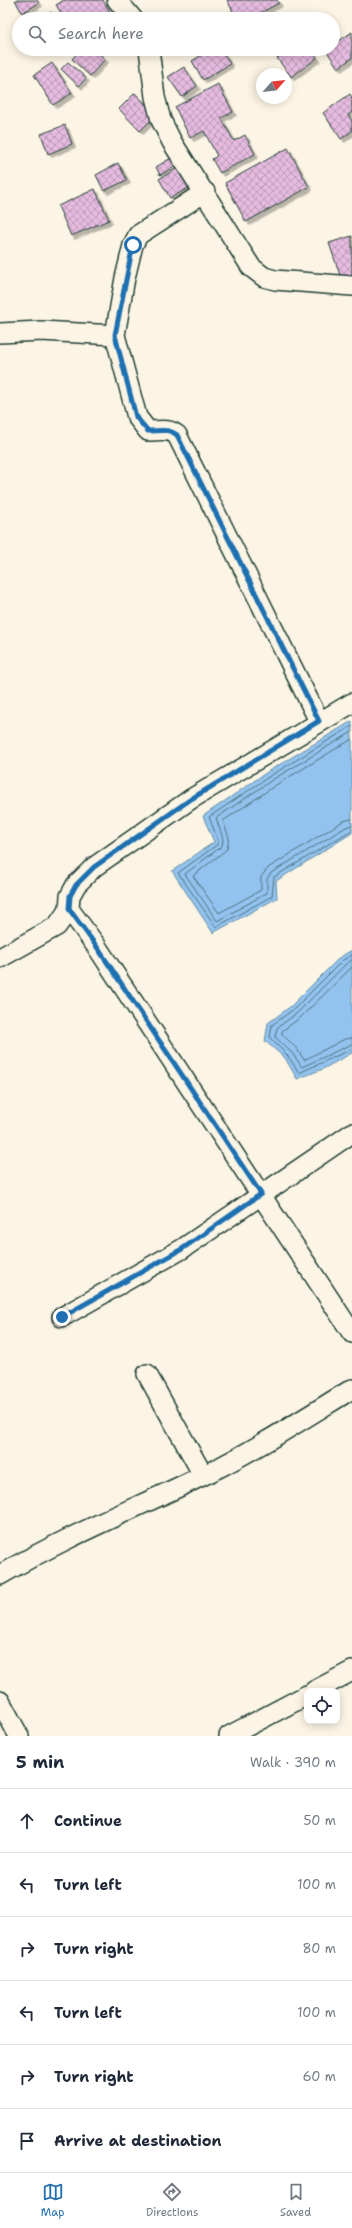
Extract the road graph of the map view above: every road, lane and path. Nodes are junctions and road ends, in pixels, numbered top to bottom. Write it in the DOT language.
graph roads {
  1 [pos="117,0"];
  2 [pos="127,12"];
  3 [pos="150,56"];
  4 [pos="205,192"];
  5 [pos="352,286"];
  6 [pos="0,333"];
  7 [pos="115,335"];
  8 [pos="352,703"];
  9 [pos="319,721"];
  10 [pos="69,909"];
  11 [pos="0,958"];
  12 [pos="352,1133"];
  13 [pos="261,1194"];
  14 [pos="62,1317"];
  15 [pos="349,1322"];
  16 [pos="147,1374"];
  17 [pos="352,1389"];
  18 [pos="203,1475"];
  19 [pos="0,1575"];
  20 [pos="352,1671"];
  21 [pos="320,1688"];
  22 [pos="304,1697"];
  23 [pos="0,1701"];
  24 [pos="19,1736"];
  25 [pos="229,1736"];
  1 -- 2 [label="street"];
  3 -- 4 [label="street"];
  4 -- 5 [label="street"];
  4 -- 7 [label="street"];
  6 -- 7 [label="street"];
  7 -- 9 [label="street"];
  8 -- 9 [label="street"];
  9 -- 10 [label="street"];
  10 -- 11 [label="street"];
  10 -- 13 [label="street"];
  12 -- 13 [label="street"];
  13 -- 14 [label="street"];
  13 -- 15 [label="street"];
  16 -- 18 [label="street"];
  17 -- 18 [label="street"];
  18 -- 19 [label="street"];
  20 -- 21 [label="street"];
  22 -- 25 [label="street"];
  23 -- 24 [label="street"];
}
